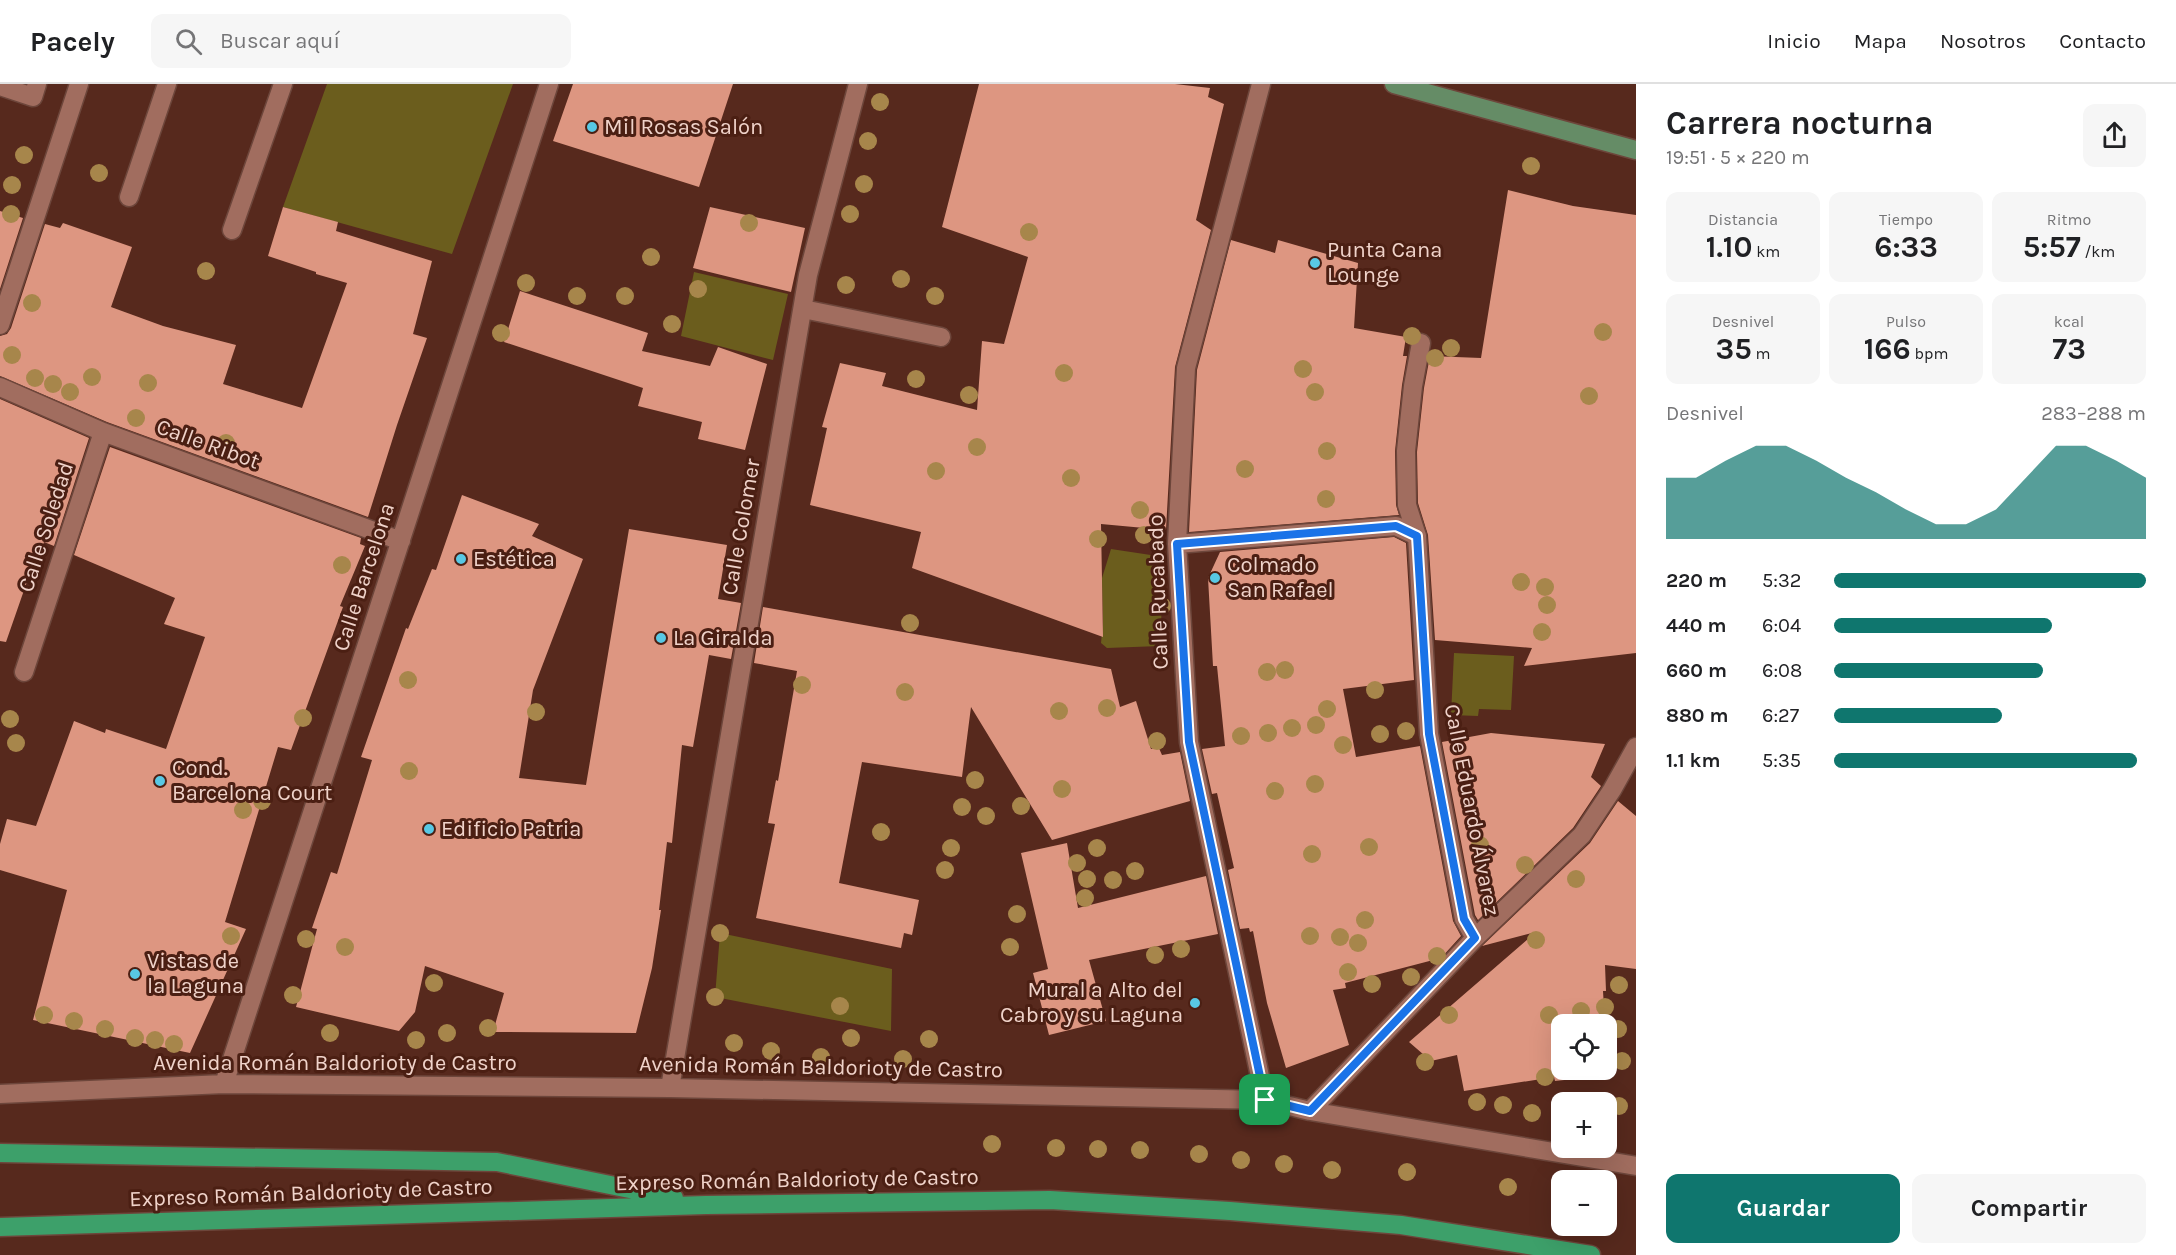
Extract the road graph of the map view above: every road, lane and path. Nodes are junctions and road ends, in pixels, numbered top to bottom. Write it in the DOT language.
graph roads {
  1 [pos="37,84"];
  2 [pos="79,84"];
  3 [pos="166,84"];
  4 [pos="283,84"];
  5 [pos="549,84"];
  6 [pos="858,84"];
  7 [pos="1261,84"];
  8 [pos="1394,84"];
  9 [pos="0,86"];
  10 [pos="1636,150"];
  11 [pos="129,197"];
  12 [pos="232,230"];
  13 [pos="802,309"];
  14 [pos="0,325"];
  15 [pos="941,337"];
  16 [pos="1421,343"];
  17 [pos="0,387"];
  18 [pos="103,432"];
  19 [pos="1417,536"];
  20 [pos="402,541"];
  21 [pos="1177,544"];
  22 [pos="24,672"];
  23 [pos="1636,747"];
  24 [pos="1475,938"];
  25 [pos="224,1084"];
  26 [pos="670,1088"];
  27 [pos="0,1094"];
  28 [pos="1265,1100"];
  29 [pos="1310,1111"];
  30 [pos="0,1153"];
  31 [pos="1636,1166"];
  32 [pos="706,1205"];
  33 [pos="0,1227"];
  34 [pos="1592,1255"];
  1 -- 9 [label="street"];
  2 -- 14 [label="street"];
  3 -- 11 [label="street"];
  4 -- 12 [label="street"];
  5 -- 20 [label="street, Calle Barcelona"];
  6 -- 13 [label="street, Calle Colomer"];
  7 -- 21 [label="street, Calle Rucabado"];
  8 -- 10 [label="main road"];
  13 -- 15 [label="street"];
  13 -- 26 [label="street, Calle Colomer"];
  16 -- 19 [label="street, Calle Eduardo Álvarez"];
  17 -- 18 [label="street, Calle Ribot"];
  18 -- 20 [label="street, Calle Ribot"];
  18 -- 22 [label="street, Calle Soledad"];
  19 -- 21 [label="street"];
  19 -- 24 [label="street, Calle Eduardo Álvarez"];
  20 -- 25 [label="street, Calle Barcelona"];
  21 -- 28 [label="street, Calle Rucabado"];
  23 -- 24 [label="street, Calle Eduardo Álvarez"];
  24 -- 29 [label="street, Calle Eduardo Álvarez"];
  25 -- 26 [label="street, Avenida Román Baldorioty de Castro"];
  25 -- 27 [label="street, Avenida Román Baldorioty de Castro"];
  26 -- 28 [label="street, Avenida Román Baldorioty de Castro"];
  28 -- 29 [label="street, Avenida Román Baldorioty de Castro"];
  29 -- 31 [label="street, Avenida Román Baldorioty de Castro"];
  30 -- 32 [label="highway"];
  32 -- 33 [label="highway, Expreso Román Baldorioty de Castro"];
  32 -- 34 [label="highway, Expreso Román Baldorioty de Castro"];
}
